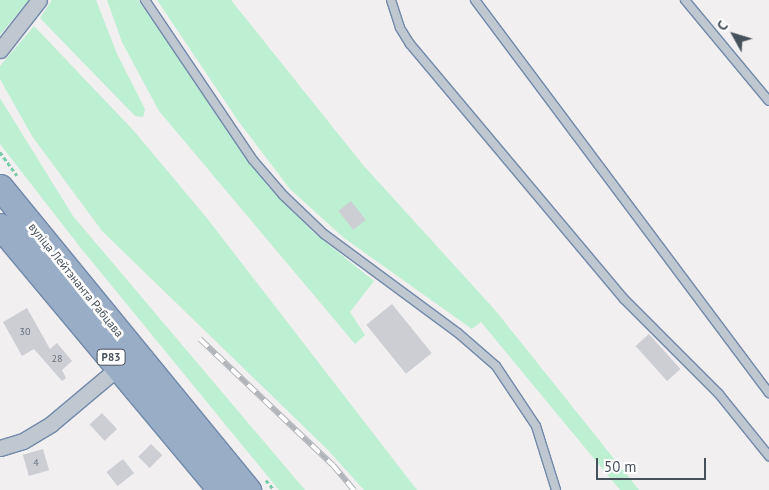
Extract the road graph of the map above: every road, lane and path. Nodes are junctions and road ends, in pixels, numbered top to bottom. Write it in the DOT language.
graph roads {
  1 [pos="39,0"];
  2 [pos="145,0"];
  3 [pos="391,0"];
  4 [pos="475,0"];
  5 [pos="685,0"];
  6 [pos="0,50"];
  7 [pos="769,101"];
  8 [pos="0,187"];
  9 [pos="0,226"];
  10 [pos="119,367"];
  11 [pos="769,393"];
  12 [pos="0,448"];
  13 [pos="769,456"];
  14 [pos="221,490"];
  15 [pos="248,490"];
  16 [pos="556,490"];
  1 -- 6 [label="street"];
  2 -- 16 [label="lane"];
  3 -- 13 [label="lane"];
  4 -- 11 [label="lane"];
  5 -- 7 [label="lane"];
  8 -- 15 [label="highway, вуліца Лейтэнанта Рабцава / Р83"];
  9 -- 10 [label="highway, вуліца Лейтэнанта Рабцава / Р83"];
  10 -- 12 [label="street"];
  10 -- 14 [label="highway, вуліца Лейтэнанта Рабцава / Р83"];
}
